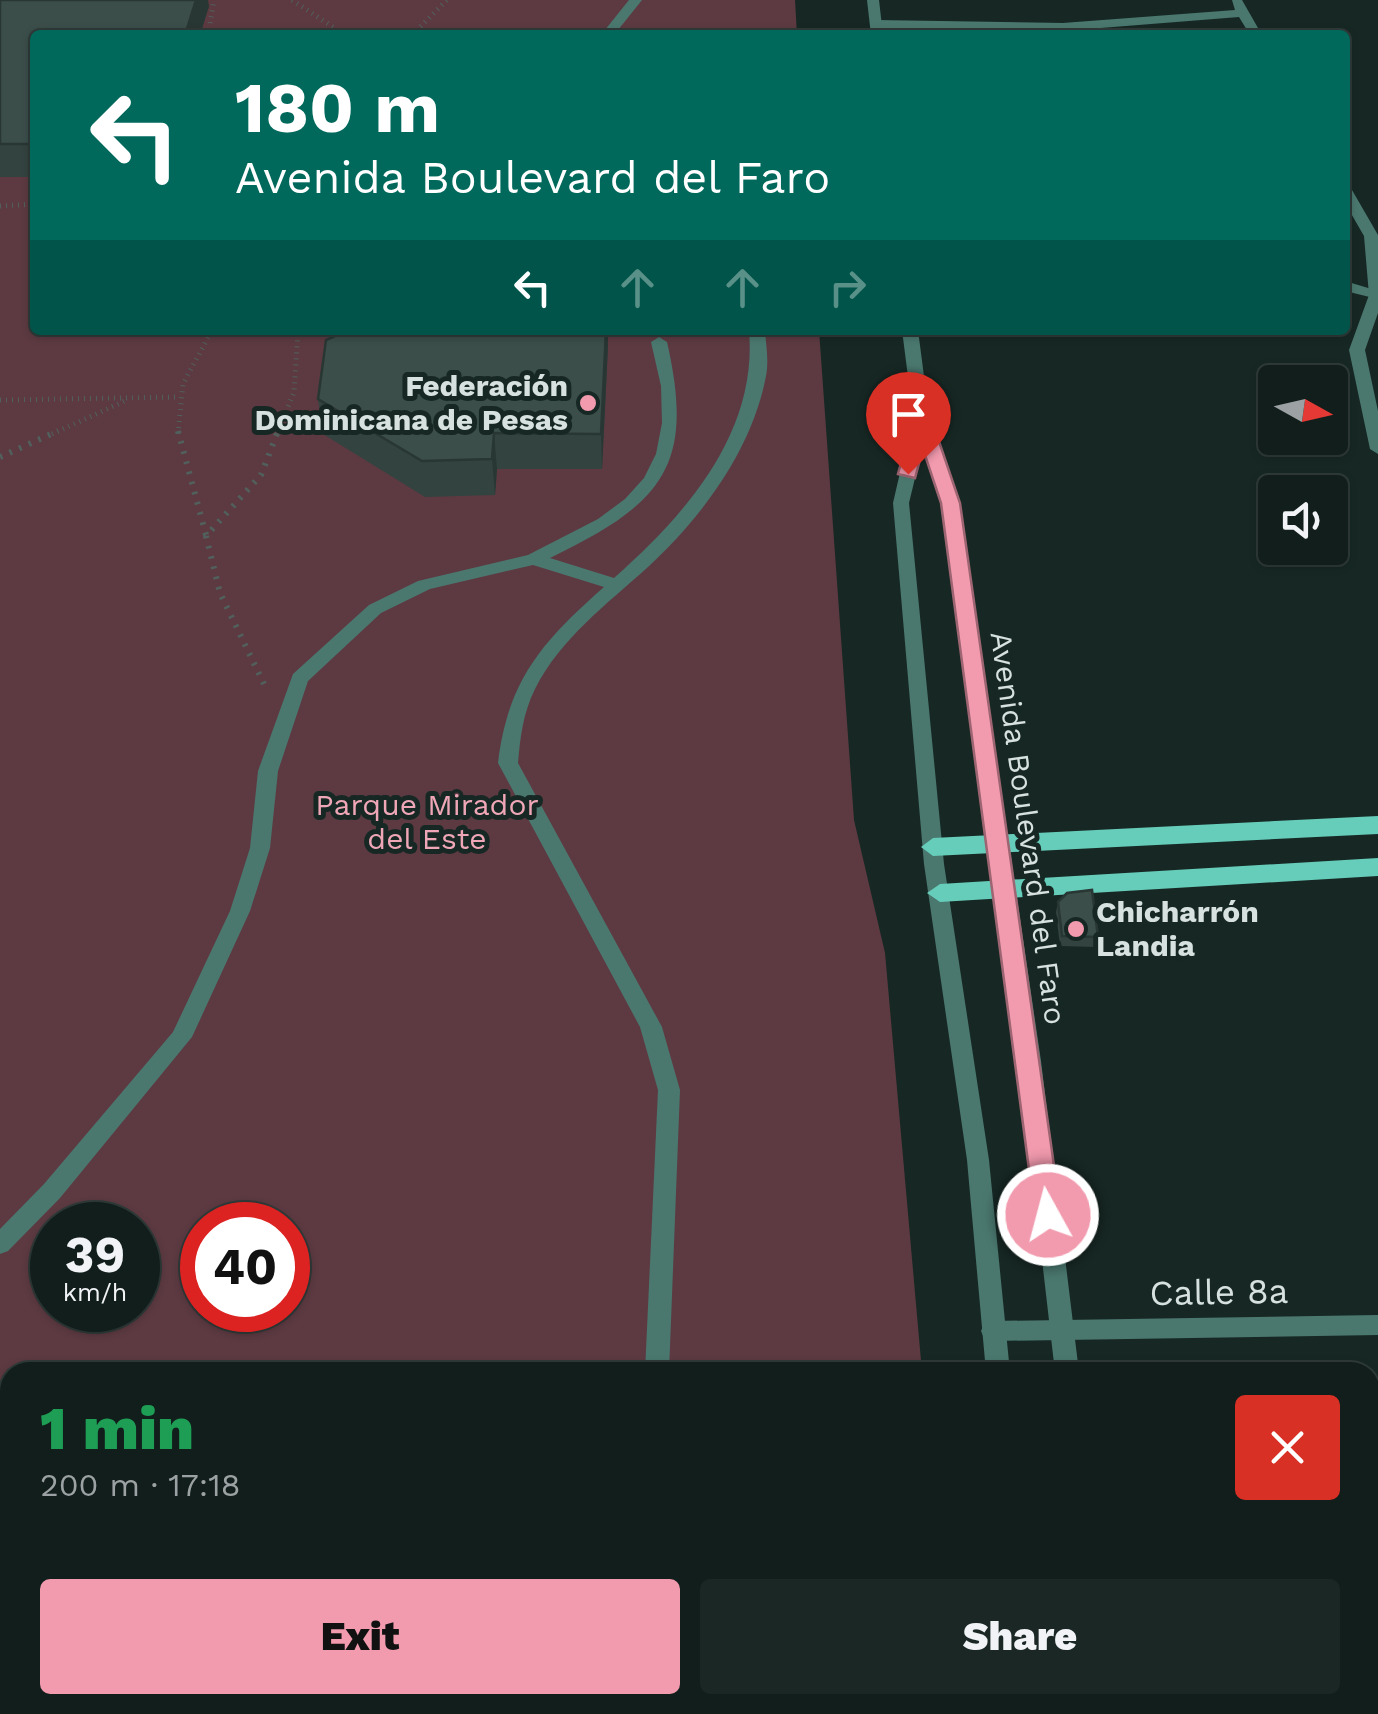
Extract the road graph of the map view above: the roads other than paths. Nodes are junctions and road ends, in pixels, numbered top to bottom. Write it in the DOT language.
graph roads {
  1 [pos="636,0"];
  2 [pos="873,0"];
  3 [pos="1240,6"];
  4 [pos="611,30"];
  5 [pos="877,30"];
  6 [pos="1253,30"];
  7 [pos="1350,199"];
  8 [pos="1350,287"];
  9 [pos="1377,295"];
  10 [pos="757,335"];
  11 [pos="911,335"];
  12 [pos="659,342"];
  13 [pos="921,415"];
  14 [pos="1378,449"];
  15 [pos="534,558"];
  16 [pos="614,584"];
  17 [pos="1378,825"];
  18 [pos="997,844"];
  19 [pos="933,847"];
  20 [pos="1378,867"];
  21 [pos="1006,891"];
  22 [pos="940,893"];
  23 [pos="0,1244"];
  24 [pos="1378,1324"];
  25 [pos="1062,1330"];
  26 [pos="993,1331"];
  27 [pos="657,1362"];
  28 [pos="997,1362"];
  29 [pos="1066,1362"];
  1 -- 4 [label="street"];
  2 -- 5 [label="street"];
  3 -- 5 [label="street"];
  3 -- 6 [label="street"];
  7 -- 9 [label="street"];
  8 -- 9 [label="street"];
  9 -- 14 [label="street"];
  10 -- 16 [label="street"];
  11 -- 13 [label="street, Avenida Boulevard del Faro"];
  12 -- 15 [label="street"];
  13 -- 18 [label="street, Avenida Boulevard del Faro"];
  13 -- 19 [label="street, Avenida Boulevard del Faro"];
  15 -- 16 [label="street"];
  15 -- 23 [label="street"];
  16 -- 27 [label="street"];
  17 -- 18 [label="main road"];
  18 -- 19 [label="main road"];
  18 -- 21 [label="street, Avenida Boulevard del Faro"];
  19 -- 22 [label="street, Avenida Boulevard del Faro"];
  20 -- 21 [label="main road"];
  21 -- 22 [label="main road"];
  21 -- 25 [label="street, Avenida Boulevard del Faro"];
  22 -- 26 [label="street, Avenida Boulevard del Faro"];
  24 -- 25 [label="street, Calle 8a"];
  25 -- 26 [label="street, Calle 8a"];
  25 -- 29 [label="street, Avenida Boulevard del Faro"];
  26 -- 28 [label="street, Avenida Boulevard del Faro"];
}
